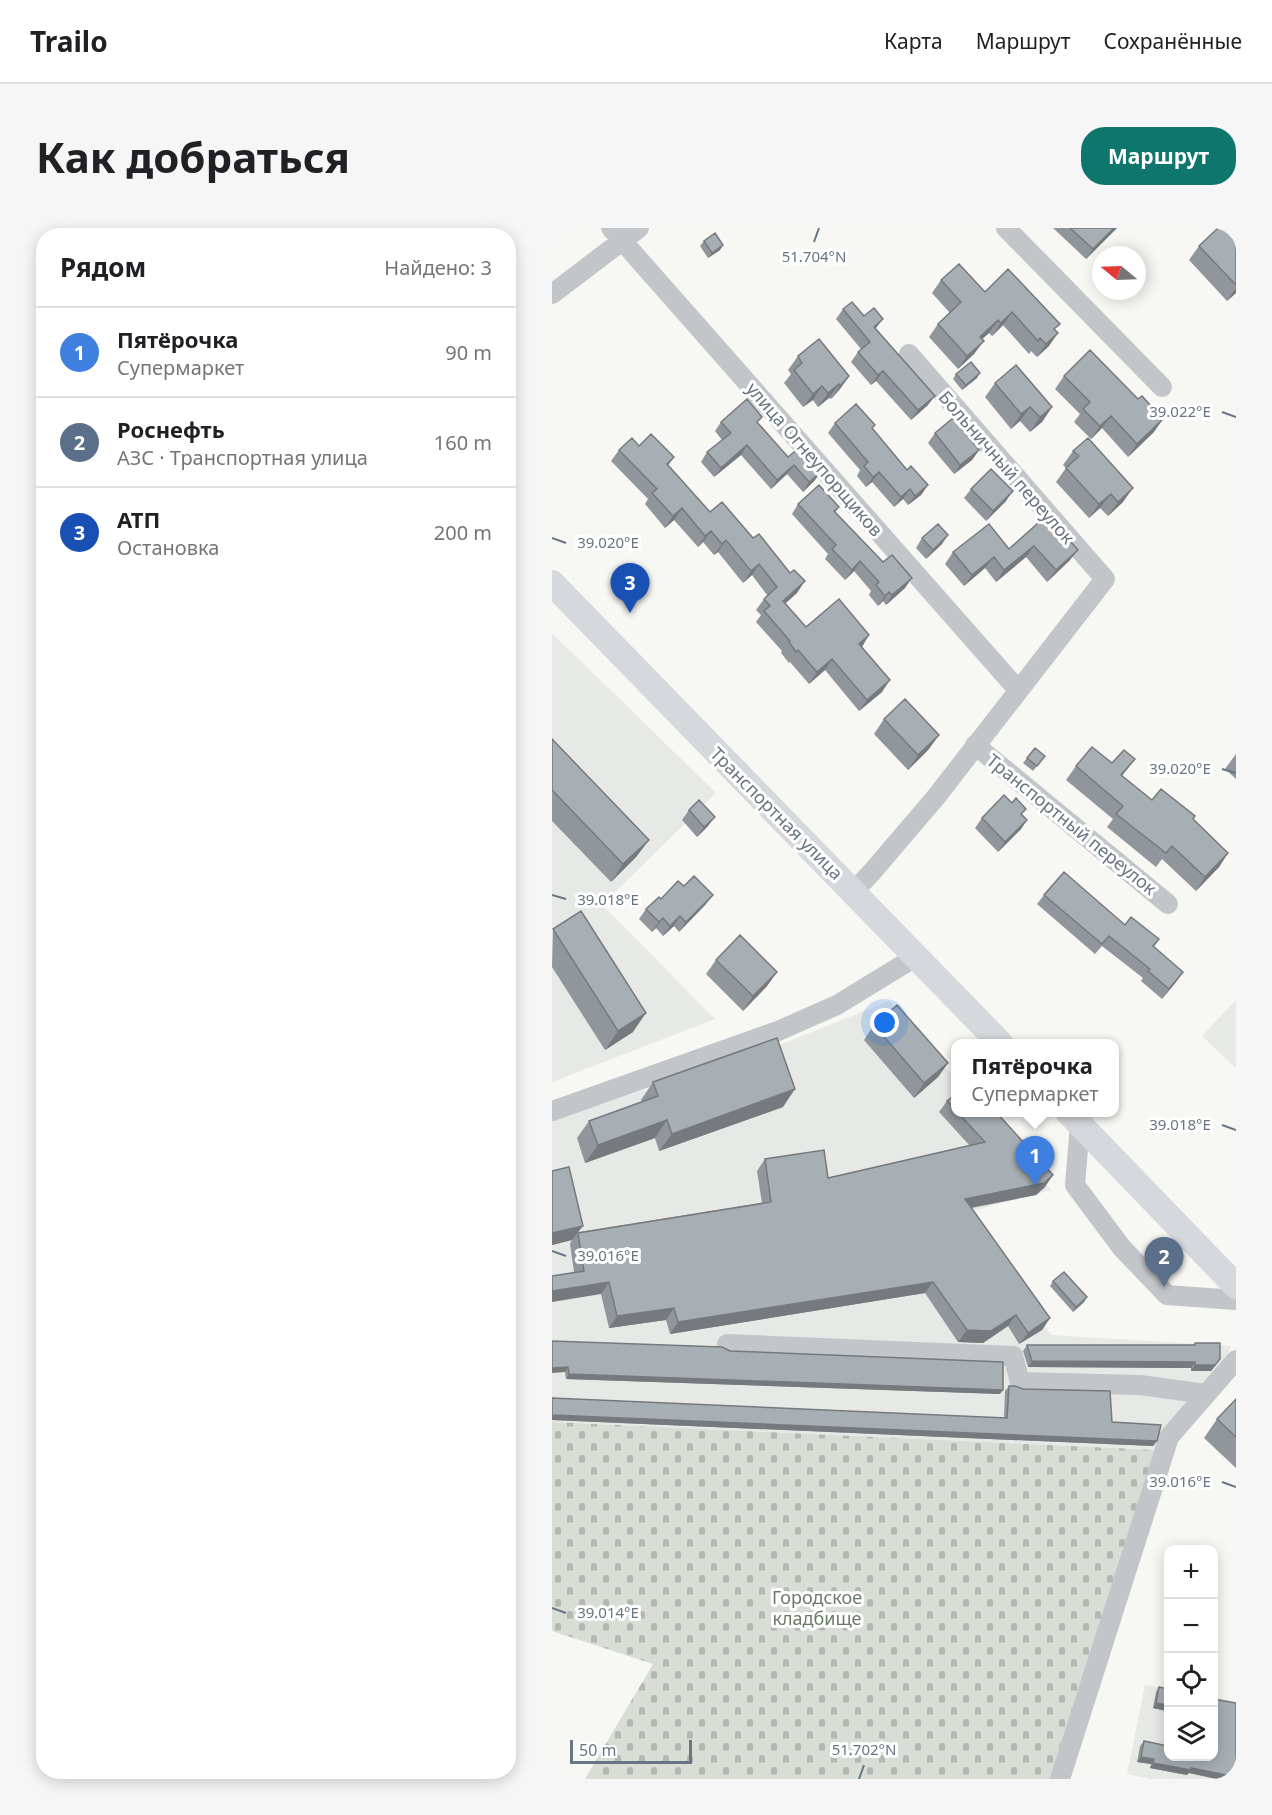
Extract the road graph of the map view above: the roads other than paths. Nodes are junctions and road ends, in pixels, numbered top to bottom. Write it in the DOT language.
graph roads {
  1 [pos="639,228"];
  2 [pos="1006,228"];
  3 [pos="617,235"];
  4 [pos="552,294"];
  5 [pos="909,354"];
  6 [pos="1162,387"];
  7 [pos="552,583"];
  8 [pos="1018,690"];
  9 [pos="975,746"];
  10 [pos="854,891"];
  11 [pos="1168,904"];
  12 [pos="917,957"];
  13 [pos="996,1039"];
  14 [pos="552,1111"];
  15 [pos="1074,1119"];
  16 [pos="1236,1286"];
  17 [pos="1236,1300"];
  18 [pos="727,1344"];
  19 [pos="1233,1370"];
  20 [pos="1206,1394"];
  21 [pos="1060,1779"];
  1 -- 3 [label="street"];
  2 -- 6 [label="street"];
  3 -- 4 [label="street"];
  3 -- 8 [label="street, улица Огнеупорщиков"];
  5 -- 8 [label="street, Больничный переулок"];
  7 -- 10 [label="main road, Транспортная улица"];
  8 -- 9 [label="street"];
  9 -- 10 [label="street"];
  9 -- 11 [label="street, Транспортный переулок"];
  10 -- 12 [label="main road, Транспортная улица"];
  12 -- 13 [label="main road, Транспортная улица"];
  12 -- 14 [label="street"];
  15 -- 16 [label="main road"];
  15 -- 17 [label="street"];
  18 -- 20 [label="street"];
  19 -- 20 [label="street"];
  20 -- 21 [label="street"];
}
